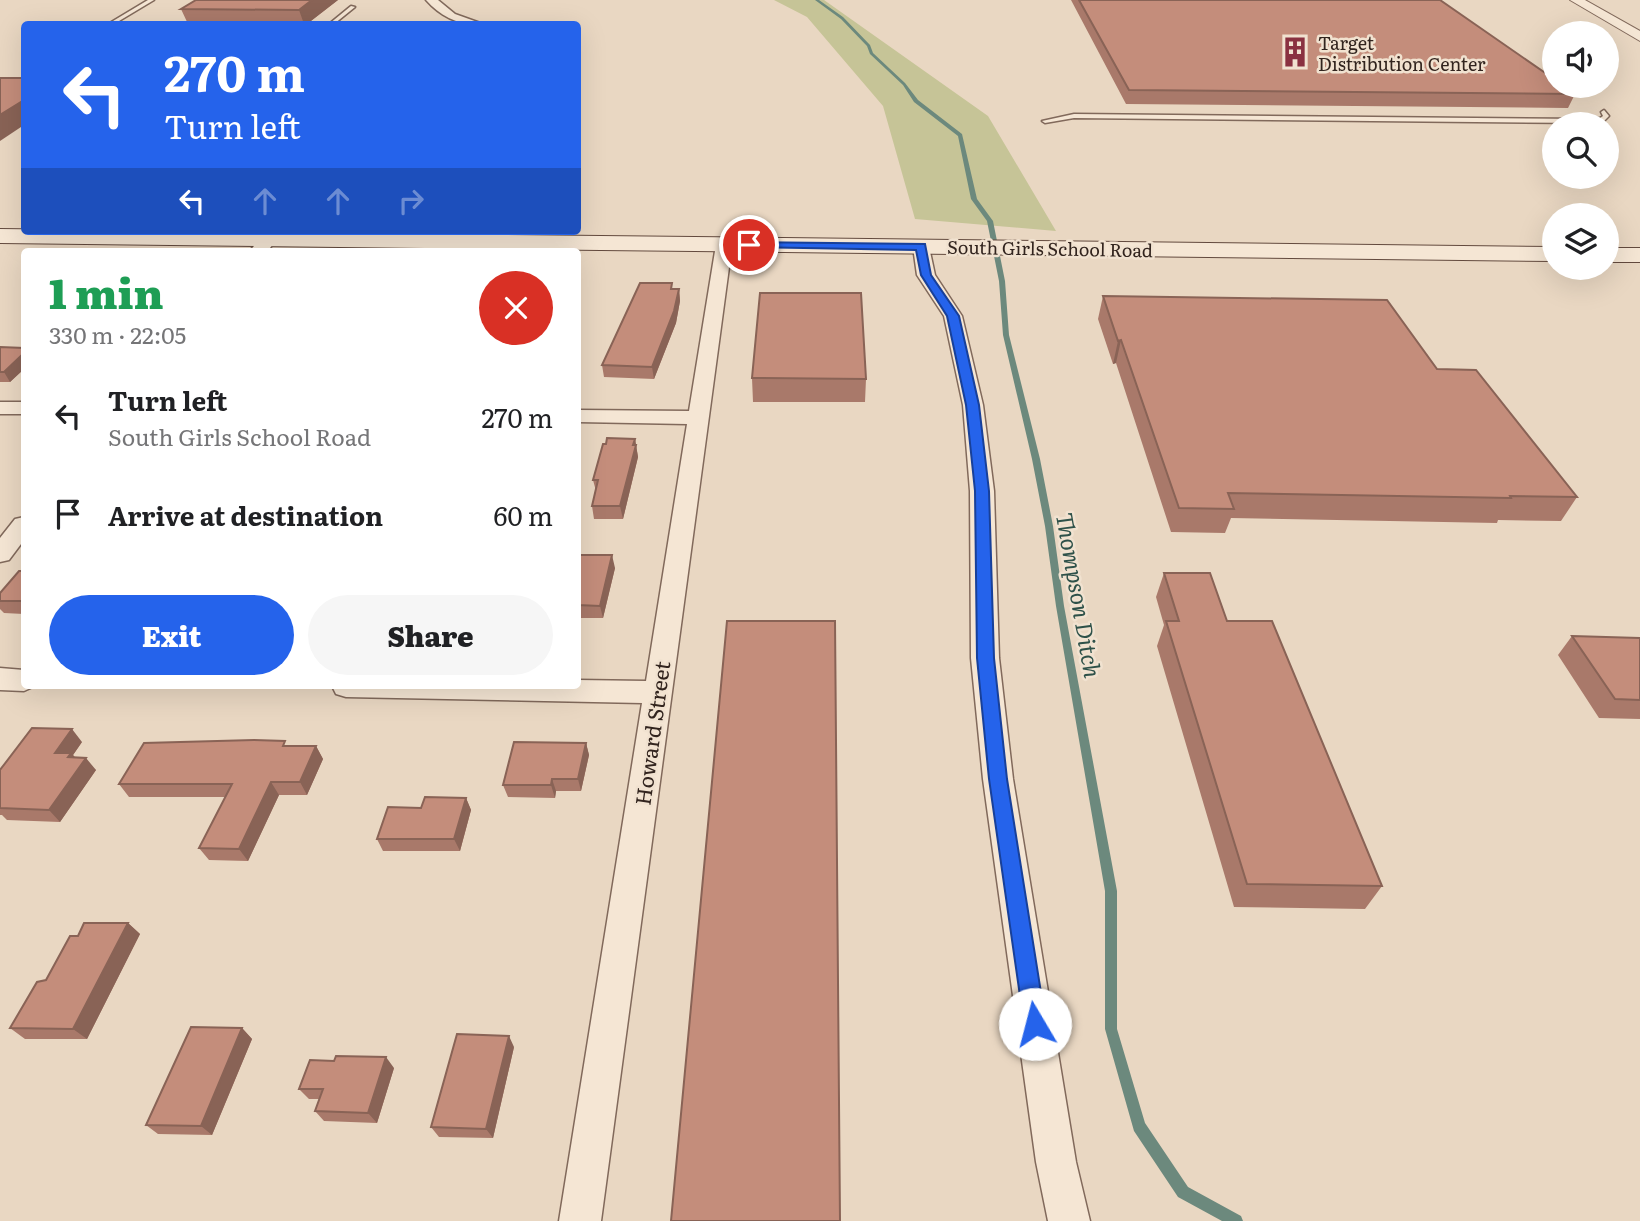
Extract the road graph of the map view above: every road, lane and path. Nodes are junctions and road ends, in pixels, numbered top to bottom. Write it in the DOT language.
graph roads {
  1 [pos="152,0"];
  2 [pos="431,0"];
  3 [pos="1576,0"];
  4 [pos="353,7"];
  5 [pos="116,21"];
  6 [pos="335,21"];
  7 [pos="468,21"];
  8 [pos="1640,37"];
  9 [pos="1604,111"];
  10 [pos="1045,121"];
  11 [pos="0,236"];
  12 [pos="425,236"];
  13 [pos="724,245"];
  14 [pos="263,246"];
  15 [pos="921,247"];
  16 [pos="1542,254"];
  17 [pos="1619,255"];
  18 [pos="1640,255"];
  19 [pos="0,408"];
  20 [pos="21,408"];
  21 [pos="581,416"];
  22 [pos="698,418"];
  23 [pos="21,529"];
  24 [pos="0,554"];
  25 [pos="0,680"];
  26 [pos="21,680"];
  27 [pos="502,689"];
  28 [pos="657,692"];
  29 [pos="580,1221"];
  30 [pos="1069,1221"];
  1 -- 5 [label="lane"];
  2 -- 7 [label="street"];
  3 -- 8 [label="street"];
  4 -- 6 [label="lane"];
  9 -- 10 [label="lane"];
  11 -- 14 [label="main road, South Girls School Road"];
  12 -- 13 [label="main road, South Girls School Road"];
  12 -- 14 [label="main road, South Girls School Road"];
  13 -- 15 [label="main road, South Girls School Road"];
  13 -- 22 [label="street, Howard Street"];
  15 -- 16 [label="main road, South Girls School Road"];
  15 -- 30 [label="street"];
  17 -- 18 [label="main road"];
  19 -- 20 [label="street"];
  21 -- 22 [label="street"];
  22 -- 28 [label="street, Howard Street"];
  23 -- 24 [label="street"];
  25 -- 26 [label="street"];
  27 -- 28 [label="street"];
  28 -- 29 [label="street, Howard Street"];
}
